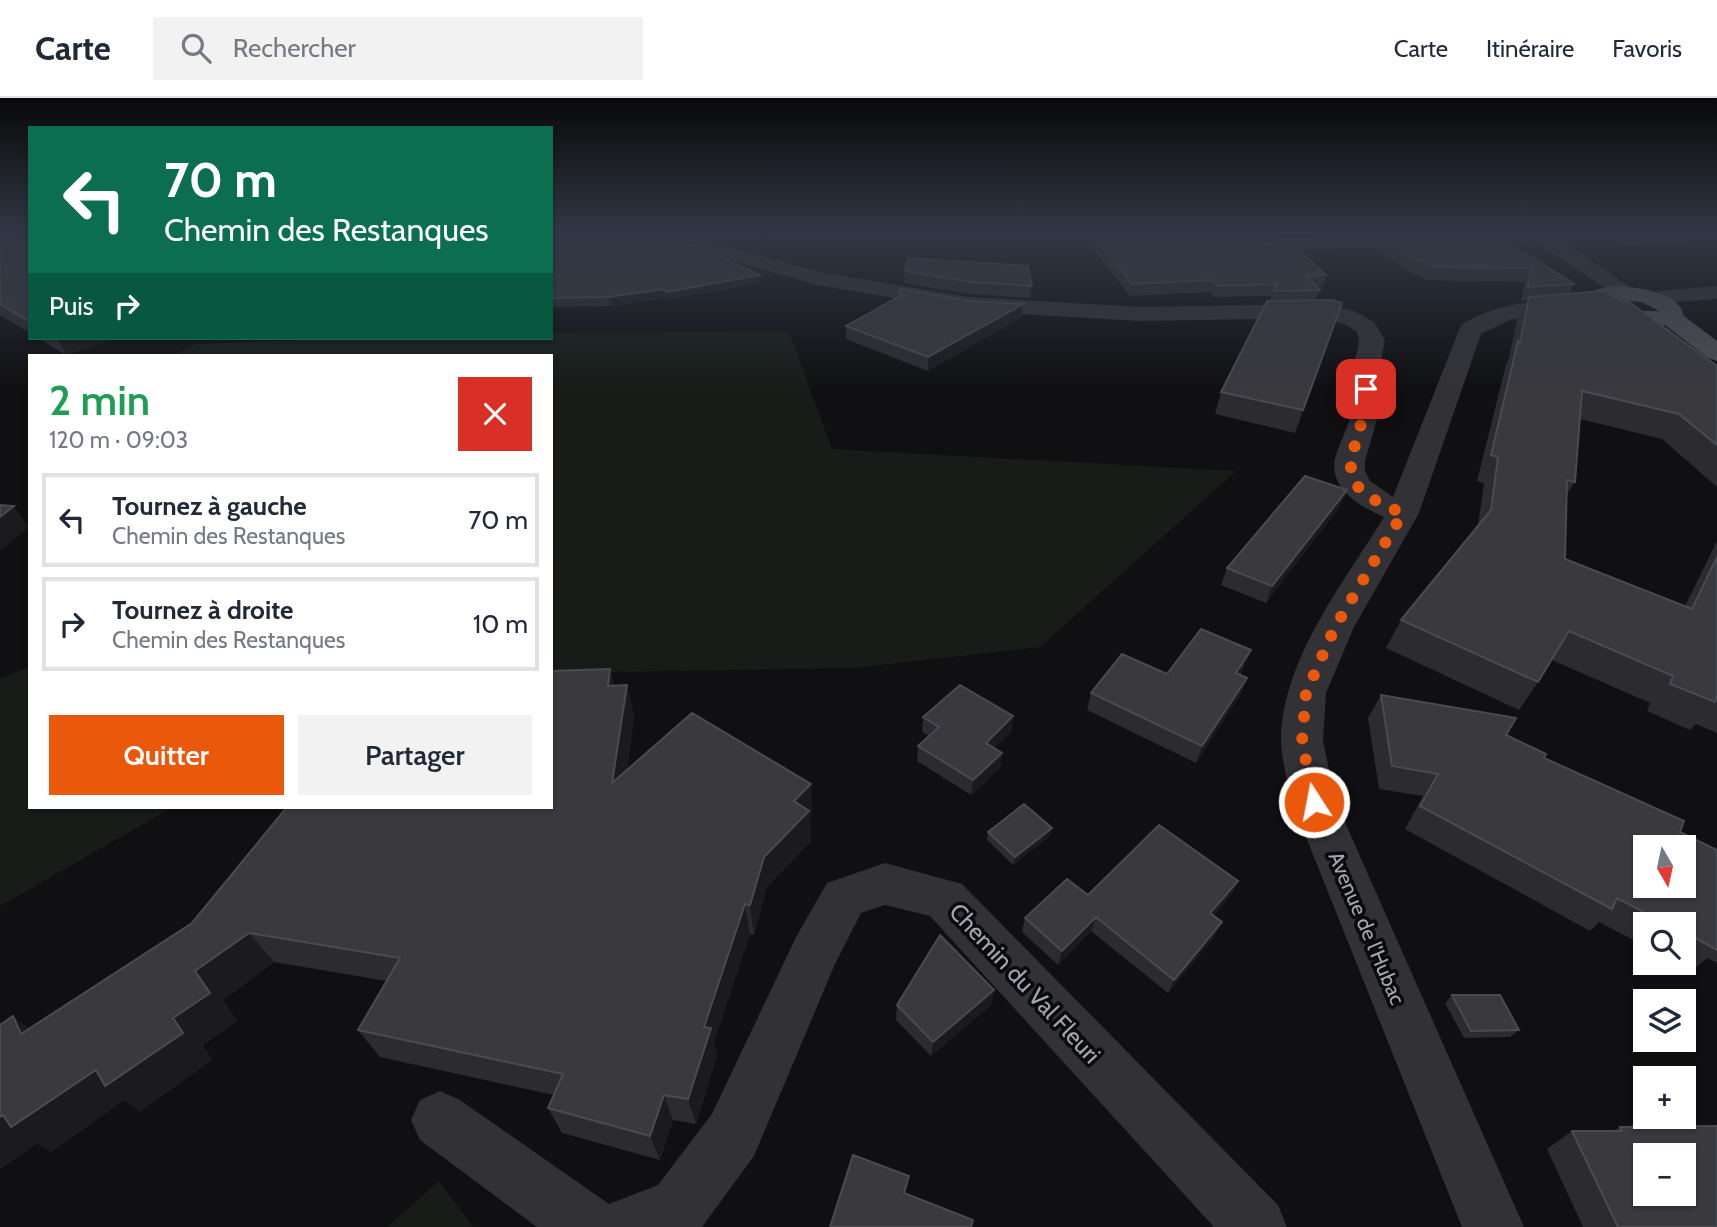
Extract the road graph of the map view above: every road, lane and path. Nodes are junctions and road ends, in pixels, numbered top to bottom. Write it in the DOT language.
graph roads {
  1 [pos="857,285"];
  2 [pos="1600,285"];
  3 [pos="1715,292"];
  4 [pos="1623,301"];
  5 [pos="1672,314"];
  6 [pos="1717,353"];
  7 [pos="1717,371"];
  8 [pos="1403,513"];
  9 [pos="440,1121"];
  10 [pos="589,1227"];
  11 [pos="627,1227"];
  12 [pos="1256,1227"];
  13 [pos="1493,1227"];
  1 -- 8 [label="street"];
  2 -- 4 [label="street"];
  3 -- 4 [label="street, Avenue de l'Hubac"];
  3 -- 5 [label="street"];
  4 -- 5 [label="main road"];
  4 -- 7 [label="main road"];
  4 -- 8 [label="street, Avenue de l'Hubac"];
  5 -- 6 [label="main road"];
  8 -- 13 [label="street, Avenue de l'Hubac"];
  9 -- 10 [label="street"];
  11 -- 12 [label="street, Chemin du Val Fleuri"];
}
